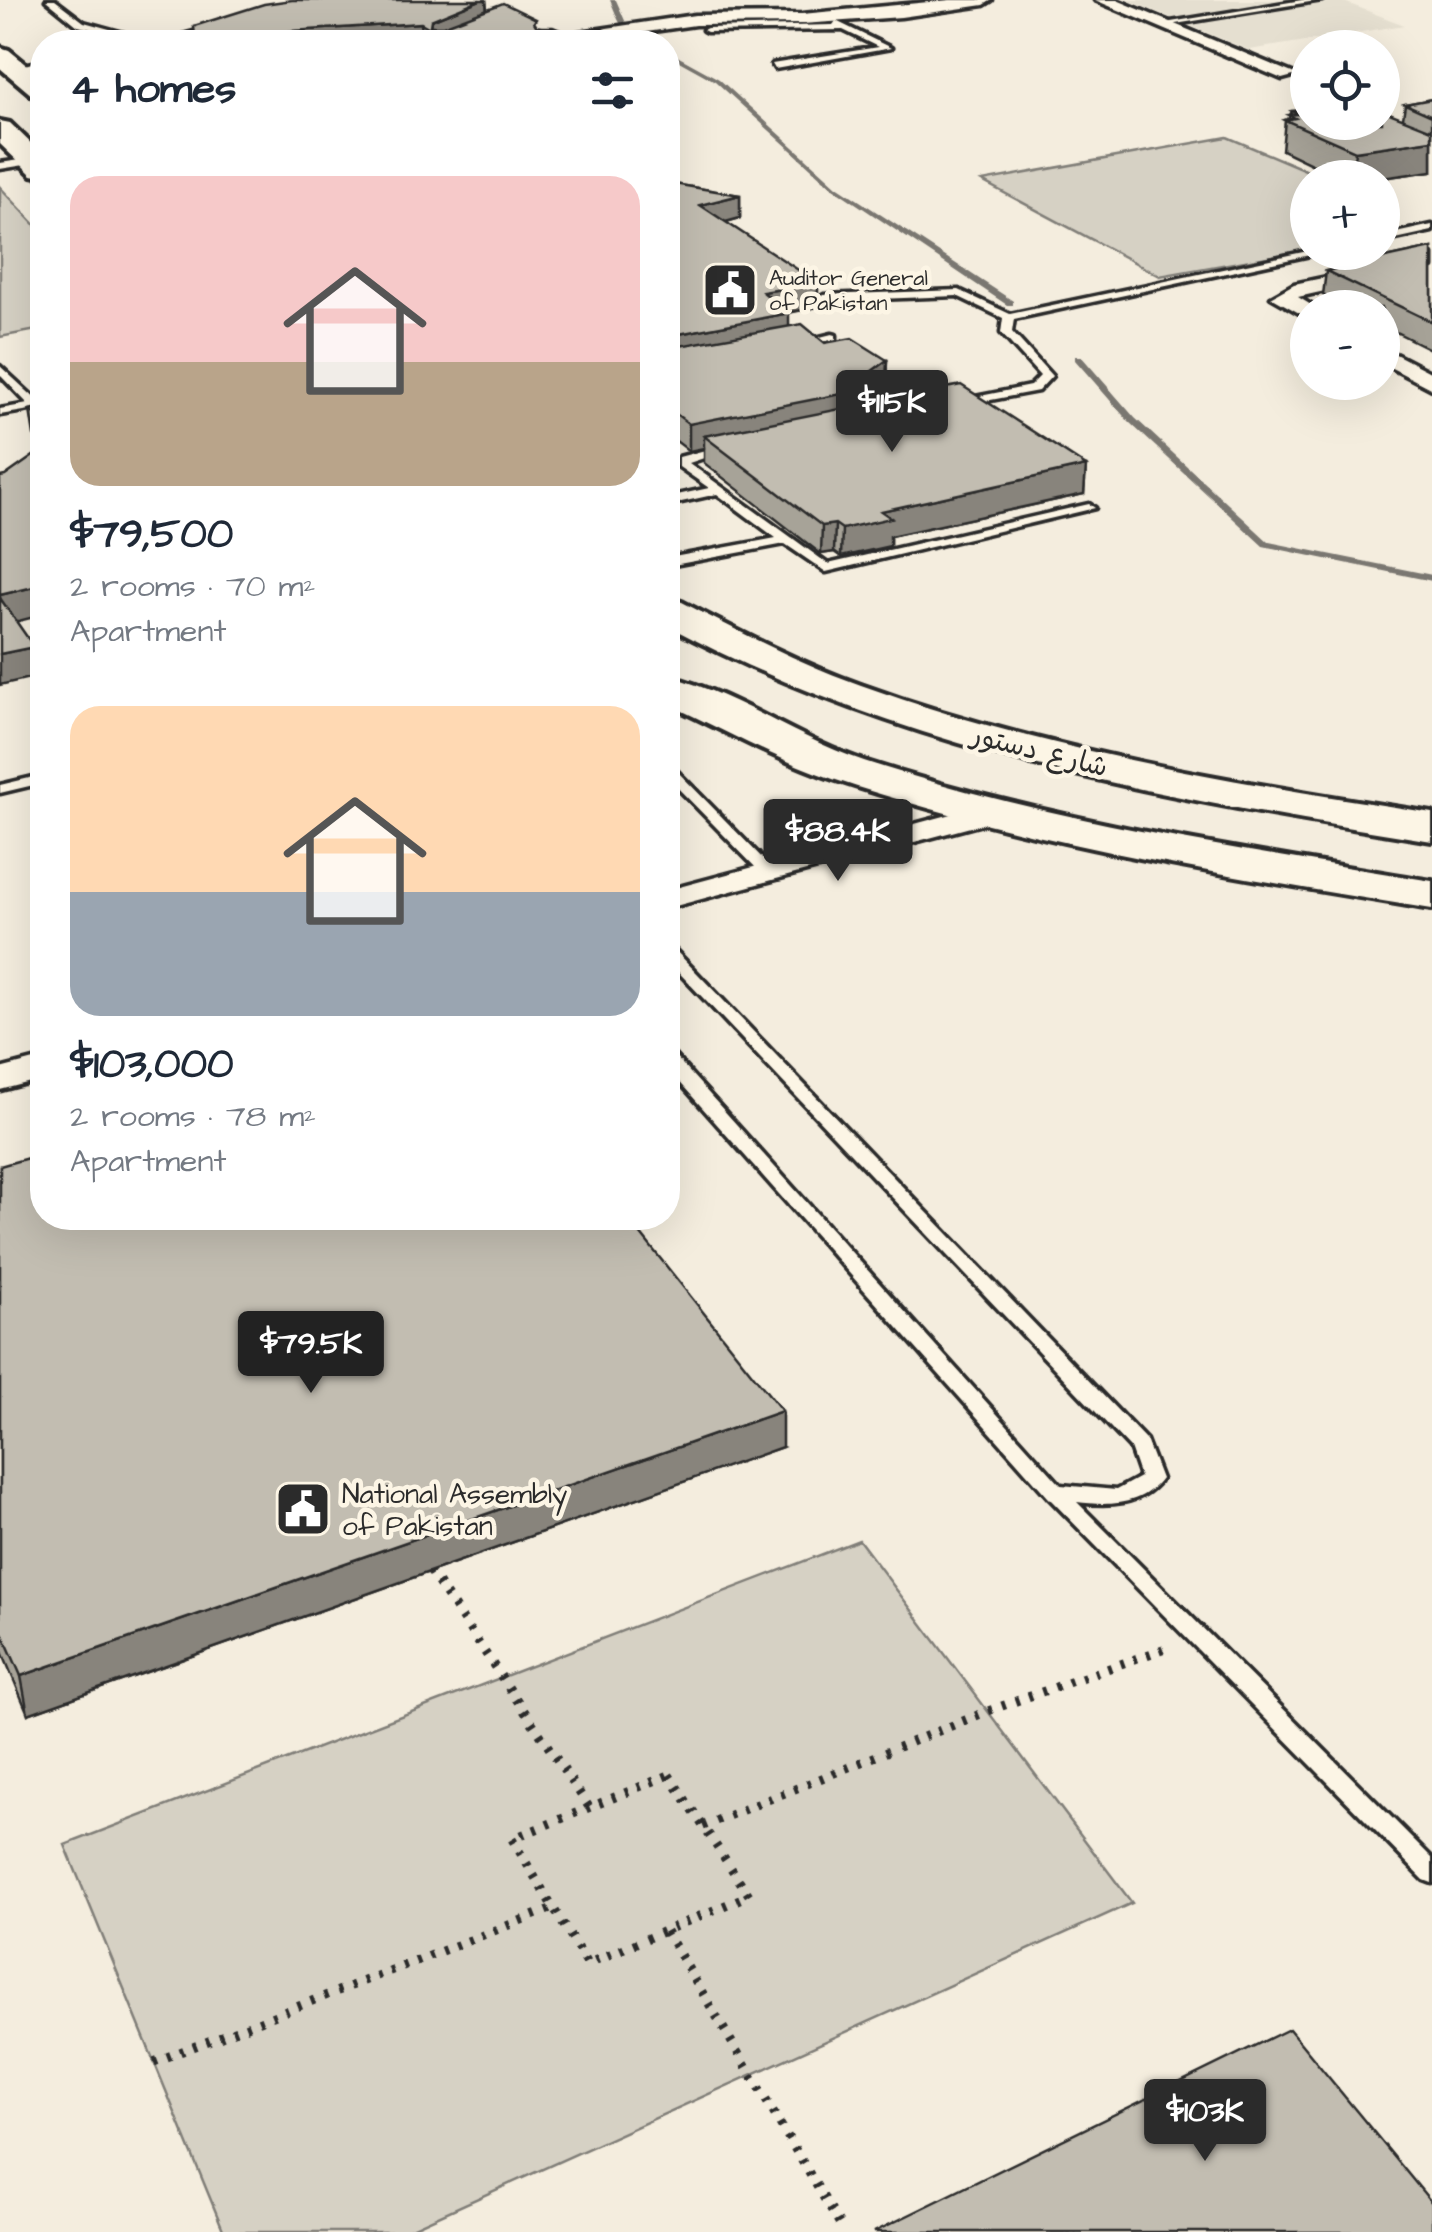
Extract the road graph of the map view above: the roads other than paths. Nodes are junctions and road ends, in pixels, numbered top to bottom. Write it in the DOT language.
graph roads {
  1 [pos="50,0"];
  2 [pos="984,0"];
  3 [pos="1103,0"];
  4 [pos="1318,0"];
  5 [pos="946,2"];
  6 [pos="830,20"];
  7 [pos="1162,24"];
  8 [pos="221,26"];
  9 [pos="848,28"];
  10 [pos="103,30"];
  11 [pos="208,30"];
  12 [pos="620,30"];
  13 [pos="707,30"];
  14 [pos="775,66"];
  15 [pos="1288,75"];
  16 [pos="30,126"];
  17 [pos="1,130"];
  18 [pos="30,157"];
  19 [pos="30,165"];
  20 [pos="0,166"];
  21 [pos="1432,228"];
  22 [pos="1400,235"];
  23 [pos="1290,258"];
  24 [pos="1432,262"];
  25 [pos="1297,290"];
  26 [pos="824,298"];
  27 [pos="1009,317"];
  28 [pos="832,337"];
  29 [pos="783,346"];
  30 [pos="1400,364"];
  31 [pos="0,369"];
  32 [pos="1432,382"];
  33 [pos="30,397"];
  34 [pos="30,407"];
  35 [pos="938,408"];
  36 [pos="0,412"];
  37 [pos="746,445"];
  38 [pos="719,490"];
  39 [pos="680,498"];
  40 [pos="1089,508"];
  41 [pos="786,540"];
  42 [pos="680,560"];
  43 [pos="680,617"];
  44 [pos="680,695"];
  45 [pos="30,782"];
  46 [pos="680,782"];
  47 [pos="0,789"];
  48 [pos="993,812"];
  49 [pos="1432,827"];
  50 [pos="768,872"];
  51 [pos="680,895"];
  52 [pos="1432,896"];
  53 [pos="680,965"];
  54 [pos="30,1071"];
  55 [pos="680,1071"];
  56 [pos="0,1080"];
  57 [pos="1055,1492"];
  58 [pos="1432,1874"];
  1 -- 10 [label="lane"];
  2 -- 5 [label="street"];
  3 -- 7 [label="street"];
  4 -- 7 [label="lane"];
  5 -- 6 [label="street"];
  6 -- 9 [label="lane"];
  6 -- 12 [label="street"];
  7 -- 15 [label="street"];
  8 -- 11 [label="lane"];
  9 -- 13 [label="lane"];
  9 -- 14 [label="lane"];
  16 -- 17 [label="main road"];
  17 -- 18 [label="main road"];
  19 -- 20 [label="lane"];
  21 -- 22 [label="lane"];
  23 -- 27 [label="lane"];
  24 -- 25 [label="street"];
  26 -- 27 [label="lane"];
  27 -- 35 [label="lane"];
  28 -- 29 [label="lane"];
  30 -- 32 [label="street"];
  31 -- 33 [label="lane"];
  34 -- 36 [label="lane"];
  37 -- 38 [label="lane"];
  38 -- 39 [label="lane"];
  38 -- 41 [label="lane"];
  40 -- 41 [label="lane"];
  41 -- 42 [label="lane"];
  43 -- 49 [label="main road, شارع دستور"];
  44 -- 48 [label="main road"];
  45 -- 47 [label="lane"];
  46 -- 50 [label="lane"];
  48 -- 50 [label="street"];
  48 -- 52 [label="main road"];
  50 -- 51 [label="street"];
  53 -- 57 [label="lane"];
  54 -- 56 [label="street"];
  55 -- 57 [label="lane"];
  57 -- 58 [label="lane"];
}
